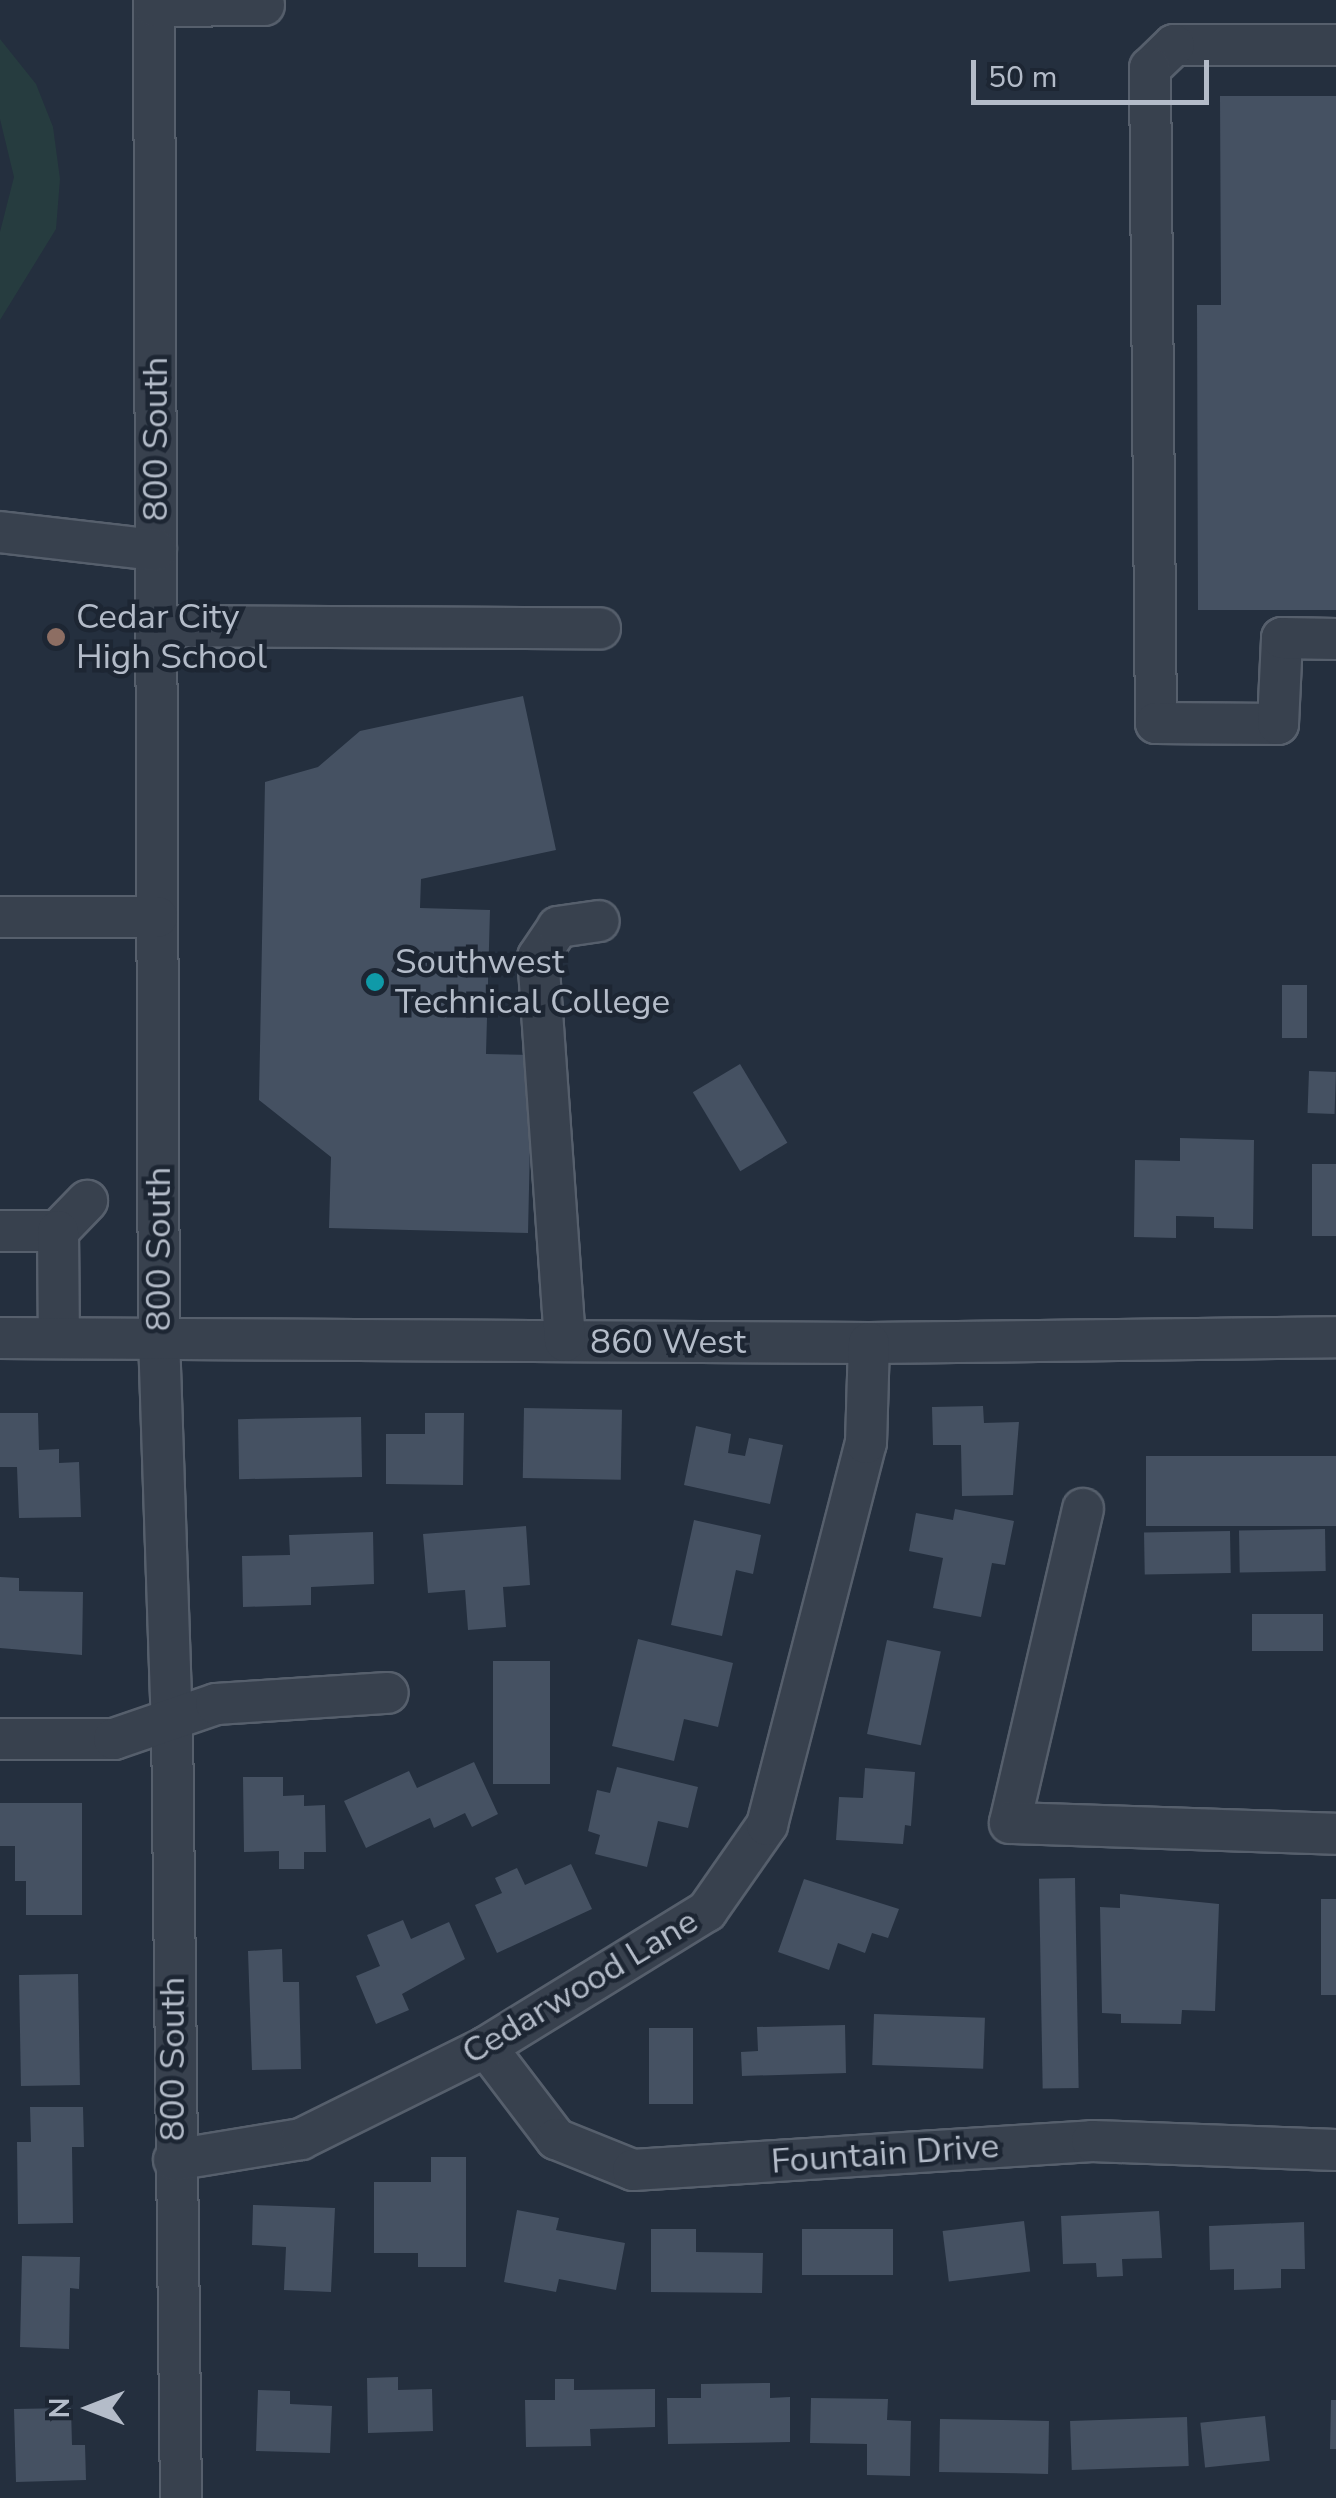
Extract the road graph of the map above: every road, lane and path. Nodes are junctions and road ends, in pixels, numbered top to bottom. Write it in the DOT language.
graph roads {
  1 [pos="154,3"];
  2 [pos="264,5"];
  3 [pos="1336,45"];
  4 [pos="0,532"];
  5 [pos="156,550"];
  6 [pos="156,626"];
  7 [pos="600,628"];
  8 [pos="1336,639"];
  9 [pos="0,917"];
  10 [pos="157,917"];
  11 [pos="599,921"];
  12 [pos="88,1202"];
  13 [pos="0,1232"];
  14 [pos="58,1232"];
  15 [pos="159,1337"];
  16 [pos="0,1338"];
  17 [pos="59,1338"];
  18 [pos="1336,1338"];
  19 [pos="565,1341"];
  20 [pos="869,1344"];
  21 [pos="1083,1509"];
  22 [pos="388,1693"];
  23 [pos="172,1721"];
  24 [pos="0,1739"];
  25 [pos="1336,1834"];
  26 [pos="486,2048"];
  27 [pos="1336,2150"];
  28 [pos="174,2160"];
  29 [pos="182,2498"];
  1 -- 2 [label="street"];
  1 -- 5 [label="street, 800 South"];
  3 -- 8 [label="street"];
  4 -- 5 [label="street"];
  5 -- 6 [label="street, 800 South"];
  6 -- 7 [label="street"];
  6 -- 10 [label="street, 800 South"];
  9 -- 10 [label="street"];
  10 -- 15 [label="street, 800 South"];
  11 -- 19 [label="street"];
  12 -- 14 [label="street"];
  13 -- 14 [label="street"];
  14 -- 17 [label="street"];
  15 -- 17 [label="street, 860 West"];
  15 -- 19 [label="street, 860 West"];
  15 -- 23 [label="street, 800 South"];
  16 -- 17 [label="street, 860 West"];
  18 -- 20 [label="street, 860 West"];
  19 -- 20 [label="street, 860 West"];
  20 -- 26 [label="street, Cedarwood Lane"];
  21 -- 25 [label="street"];
  22 -- 23 [label="street"];
  23 -- 24 [label="street"];
  23 -- 28 [label="street, 800 South"];
  26 -- 27 [label="street, Fountain Drive"];
  26 -- 28 [label="street, Cedarwood Lane"];
  28 -- 29 [label="street, 800 South"];
}
